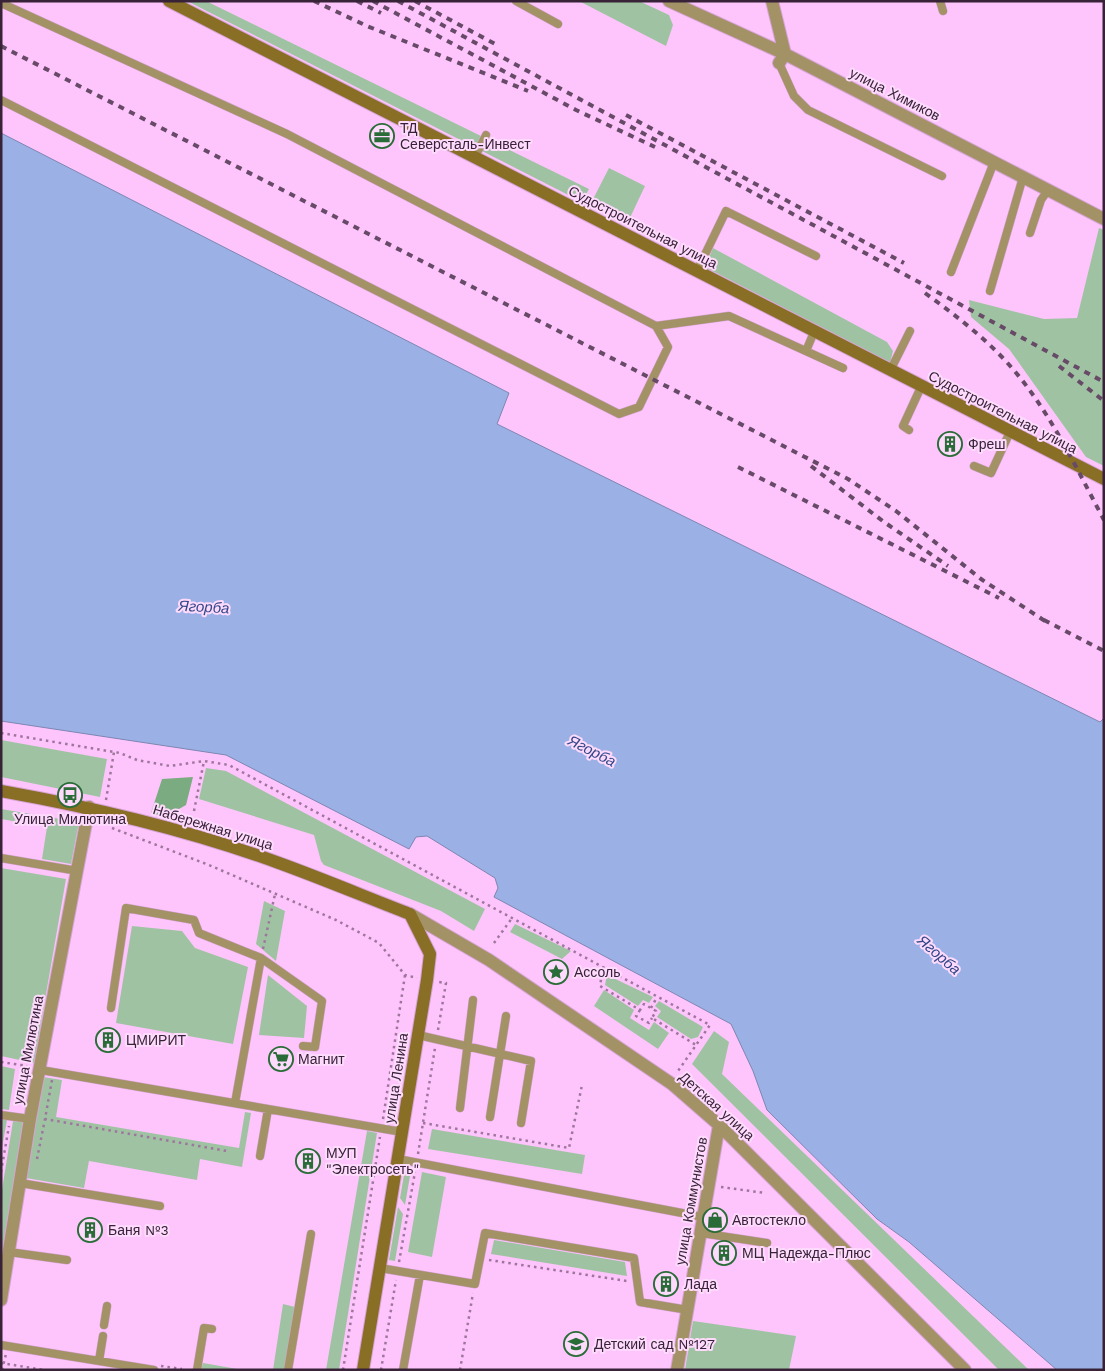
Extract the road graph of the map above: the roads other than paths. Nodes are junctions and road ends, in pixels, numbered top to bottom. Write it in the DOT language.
graph roads {
  1 [pos="169,1"];
  2 [pos="516,1"];
  3 [pos="669,1"];
  4 [pos="772,1"];
  5 [pos="940,1"];
  6 [pos="1,3"];
  7 [pos="943,11"];
  8 [pos="558,24"];
  9 [pos="782,59"];
  10 [pos="1,100"];
  11 [pos="486,135"];
  12 [pos="475,157"];
  13 [pos="994,162"];
  14 [pos="942,176"];
  15 [pos="1023,177"];
  16 [pos="1048,190"];
  17 [pos="1104,219"];
  18 [pos="1030,233"];
  19 [pos="816,256"];
  20 [pos="696,271"];
  21 [pos="952,272"];
  22 [pos="990,291"];
  23 [pos="656,326"];
  24 [pos="910,331"];
  25 [pos="814,332"];
  26 [pos="806,351"];
  27 [pos="843,368"];
  28 [pos="890,371"];
  29 [pos="921,387"];
  30 [pos="908,430"];
  31 [pos="1010,432"];
  32 [pos="974,466"];
  33 [pos="1104,479"];
  34 [pos="1,791"];
  35 [pos="89,807"];
  36 [pos="1,858"];
  37 [pos="78,872"];
  38 [pos="410,914"];
  39 [pos="261,958"];
  40 [pos="473,1000"];
  41 [pos="110,1008"];
  42 [pos="506,1016"];
  43 [pos="418,1035"];
  44 [pos="303,1046"];
  45 [pos="468,1046"];
  46 [pos="499,1054"];
  47 [pos="40,1070"];
  48 [pos="235,1104"];
  49 [pos="460,1108"];
  50 [pos="268,1109"];
  51 [pos="1,1115"];
  52 [pos="490,1116"];
  53 [pos="30,1119"];
  54 [pos="522,1122"];
  55 [pos="719,1125"];
  56 [pos="402,1132"];
  57 [pos="260,1156"];
  58 [pos="398,1159"];
  59 [pos="20,1183"];
  60 [pos="160,1206"];
  61 [pos="703,1218"];
  62 [pos="311,1234"];
  63 [pos="701,1234"];
  64 [pos="767,1243"];
  65 [pos="9,1252"];
  66 [pos="67,1260"];
  67 [pos="380,1268"];
  68 [pos="420,1275"];
  69 [pos="1,1300"];
  70 [pos="107,1306"];
  71 [pos="688,1310"];
  72 [pos="104,1326"];
  73 [pos="212,1329"];
  74 [pos="102,1336"];
  75 [pos="1,1345"];
  76 [pos="98,1361"];
  77 [pos="117,1367"];
  78 [pos="154,1370"];
  79 [pos="197,1370"];
  80 [pos="288,1370"];
  81 [pos="363,1370"];
  82 [pos="403,1370"];
  83 [pos="677,1370"];
  84 [pos="965,1370"];
  1 -- 12 [label="main road, Судостроительная улица"];
  2 -- 8 [label="lane"];
  3 -- 9 [label="street, улица Химиков"];
  4 -- 9 [label="street"];
  5 -- 7 [label="lane"];
  6 -- 23 [label="lane"];
  9 -- 13 [label="street, улица Химиков"];
  9 -- 14 [label="lane"];
  10 -- 23 [label="lane"];
  11 -- 12 [label="lane"];
  12 -- 20 [label="main road, Судостроительная улица"];
  13 -- 15 [label="street, улица Химиков"];
  13 -- 21 [label="lane"];
  15 -- 16 [label="street, улица Химиков"];
  15 -- 22 [label="lane"];
  16 -- 17 [label="street, улица Химиков"];
  16 -- 18 [label="lane"];
  19 -- 20 [label="lane"];
  20 -- 25 [label="main road, Судостроительная улица"];
  23 -- 26 [label="lane"];
  24 -- 28 [label="lane"];
  25 -- 26 [label="lane"];
  25 -- 28 [label="main road, Судостроительная улица"];
  26 -- 27 [label="lane"];
  28 -- 29 [label="main road, Судостроительная улица"];
  29 -- 30 [label="lane"];
  29 -- 31 [label="main road, Судостроительная улица"];
  31 -- 32 [label="lane"];
  31 -- 33 [label="main road, Судостроительная улица"];
  34 -- 35 [label="main road, Набережная улица"];
  35 -- 37 [label="street, улица Милютина"];
  35 -- 38 [label="main road, Набережная улица"];
  36 -- 37 [label="lane"];
  37 -- 47 [label="street, улица Милютина"];
  38 -- 43 [label="main road, улица Ленина"];
  38 -- 55 [label="street, Детская улица"];
  39 -- 41 [label="lane"];
  39 -- 44 [label="lane"];
  39 -- 48 [label="lane"];
  40 -- 45 [label="lane"];
  42 -- 46 [label="lane"];
  43 -- 45 [label="lane"];
  43 -- 56 [label="main road, улица Ленина"];
  45 -- 46 [label="lane"];
  45 -- 49 [label="lane"];
  46 -- 52 [label="lane"];
  46 -- 54 [label="lane"];
  47 -- 48 [label="lane"];
  47 -- 53 [label="street, улица Милютина"];
  48 -- 50 [label="lane"];
  50 -- 56 [label="lane"];
  50 -- 57 [label="lane"];
  51 -- 53 [label="lane"];
  53 -- 59 [label="street, улица Милютина"];
  55 -- 61 [label="street, улица Коммунистов"];
  55 -- 84 [label="street, Детская улица"];
  56 -- 58 [label="main road, улица Ленина"];
  58 -- 61 [label="lane"];
  58 -- 67 [label="main road, улица Ленина"];
  59 -- 60 [label="lane"];
  59 -- 65 [label="street, улица Милютина"];
  61 -- 63 [label="street, улица Коммунистов"];
  62 -- 80 [label="lane"];
  63 -- 64 [label="lane"];
  63 -- 71 [label="street, улица Коммунистов"];
  65 -- 66 [label="lane"];
  65 -- 69 [label="street, улица Милютина"];
  67 -- 68 [label="lane"];
  67 -- 81 [label="main road, улица Ленина"];
  68 -- 71 [label="lane"];
  68 -- 82 [label="lane"];
  70 -- 72 [label="lane"];
  71 -- 83 [label="street, улица Коммунистов"];
  73 -- 79 [label="lane"];
  74 -- 76 [label="lane"];
  75 -- 76 [label="lane"];
  76 -- 77 [label="lane"];
  77 -- 78 [label="lane"];
}
